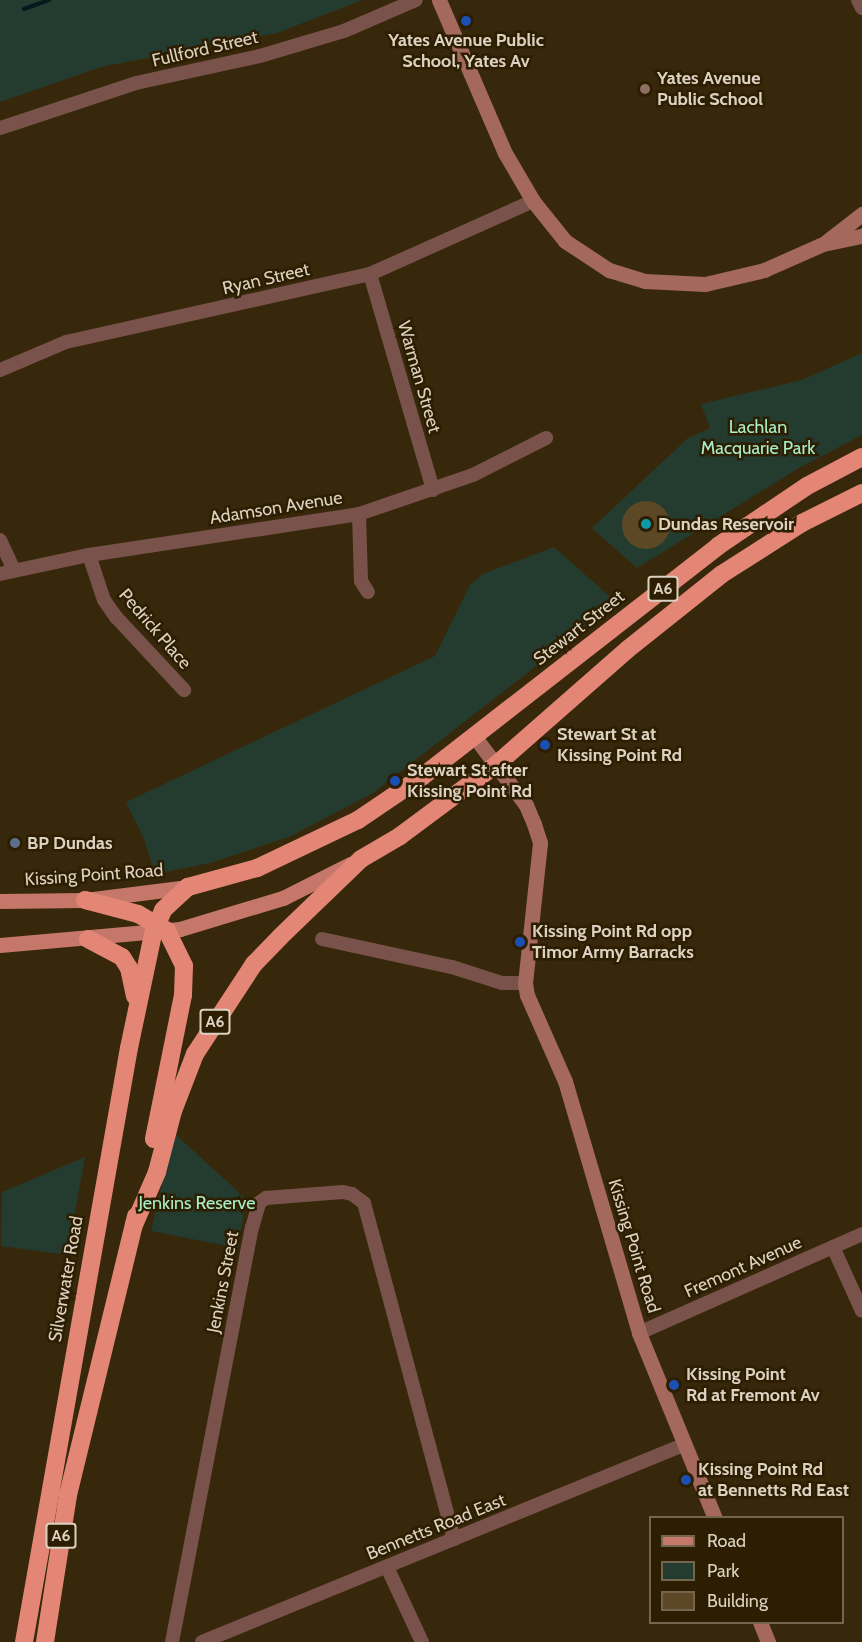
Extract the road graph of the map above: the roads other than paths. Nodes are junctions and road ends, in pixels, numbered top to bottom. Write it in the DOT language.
graph roads {
  1 [pos="416,0"];
  2 [pos="439,0"];
  3 [pos="858,0"];
  4 [pos="862,8"];
  5 [pos="0,128"];
  6 [pos="532,201"];
  7 [pos="862,214"];
  8 [pos="862,236"];
  9 [pos="823,244"];
  10 [pos="370,274"];
  11 [pos="0,370"];
  12 [pos="546,438"];
  13 [pos="862,458"];
  14 [pos="433,490"];
  15 [pos="862,493"];
  16 [pos="359,514"];
  17 [pos="0,540"];
  18 [pos="89,555"];
  19 [pos="6,571"];
  20 [pos="368,591"];
  21 [pos="184,690"];
  22 [pos="474,736"];
  23 [pos="497,764"];
  24 [pos="361,859"];
  25 [pos="188,887"];
  26 [pos="84,900"];
  27 [pos="0,901"];
  28 [pos="159,930"];
  29 [pos="88,939"];
  30 [pos="322,939"];
  31 [pos="0,945"];
  32 [pos="525,983"];
  33 [pos="136,1016"];
  34 [pos="134,1225"];
  35 [pos="862,1234"];
  36 [pos="833,1246"];
  37 [pos="862,1311"];
  38 [pos="639,1333"];
  39 [pos="683,1444"];
  40 [pos="713,1516"];
  41 [pos="454,1539"];
  42 [pos="387,1567"];
  43 [pos="760,1624"];
  44 [pos="24,1642"];
  45 [pos="45,1642"];
  46 [pos="172,1642"];
  47 [pos="202,1642"];
  48 [pos="422,1642"];
  49 [pos="768,1642"];
  1 -- 5 [label="street, Fullford Street"];
  2 -- 6 [label="street"];
  3 -- 4 [label="street"];
  6 -- 9 [label="street"];
  6 -- 10 [label="street, Ryan Street"];
  7 -- 9 [label="street"];
  8 -- 9 [label="street"];
  10 -- 11 [label="street, Ryan Street"];
  10 -- 14 [label="street, Warman Street"];
  12 -- 14 [label="street, Adamson Avenue"];
  13 -- 22 [label="highway, Stewart Street / A6"];
  14 -- 16 [label="street, Adamson Avenue"];
  15 -- 23 [label="highway, A6"];
  16 -- 18 [label="street, Adamson Avenue"];
  16 -- 20 [label="street"];
  17 -- 19 [label="street"];
  18 -- 19 [label="street, Adamson Avenue"];
  18 -- 21 [label="street, Pedrick Place"];
  22 -- 23 [label="street, Kissing Point Road"];
  22 -- 25 [label="highway, Kissing Point Road / A6"];
  23 -- 24 [label="highway, A6"];
  23 -- 32 [label="street, Kissing Point Road"];
  24 -- 28 [label="main road"];
  24 -- 34 [label="highway, A6"];
  25 -- 26 [label="main road, Kissing Point Road"];
  25 -- 28 [label="highway, Silverwater Road / A6"];
  26 -- 27 [label="main road, Kissing Point Road"];
  26 -- 28 [label="highway"];
  28 -- 29 [label="main road"];
  28 -- 33 [label="highway, Silverwater Road / A6"];
  28 -- 34 [label="highway, A6"];
  29 -- 31 [label="main road"];
  29 -- 33 [label="highway"];
  30 -- 32 [label="street"];
  32 -- 38 [label="street, Kissing Point Road"];
  33 -- 44 [label="highway, Silverwater Road / A6"];
  34 -- 45 [label="highway, A6"];
  35 -- 36 [label="street, Fremont Avenue"];
  36 -- 37 [label="street"];
  36 -- 38 [label="street, Fremont Avenue"];
  38 -- 39 [label="street, Kissing Point Road"];
  39 -- 40 [label="street, Kissing Point Road"];
  39 -- 41 [label="street, Bennetts Road East"];
  41 -- 42 [label="street, Bennetts Road East"];
  41 -- 46 [label="street, Jenkins Street"];
  42 -- 47 [label="street, Bennetts Road East"];
  42 -- 48 [label="street"];
  43 -- 49 [label="street"];
}
